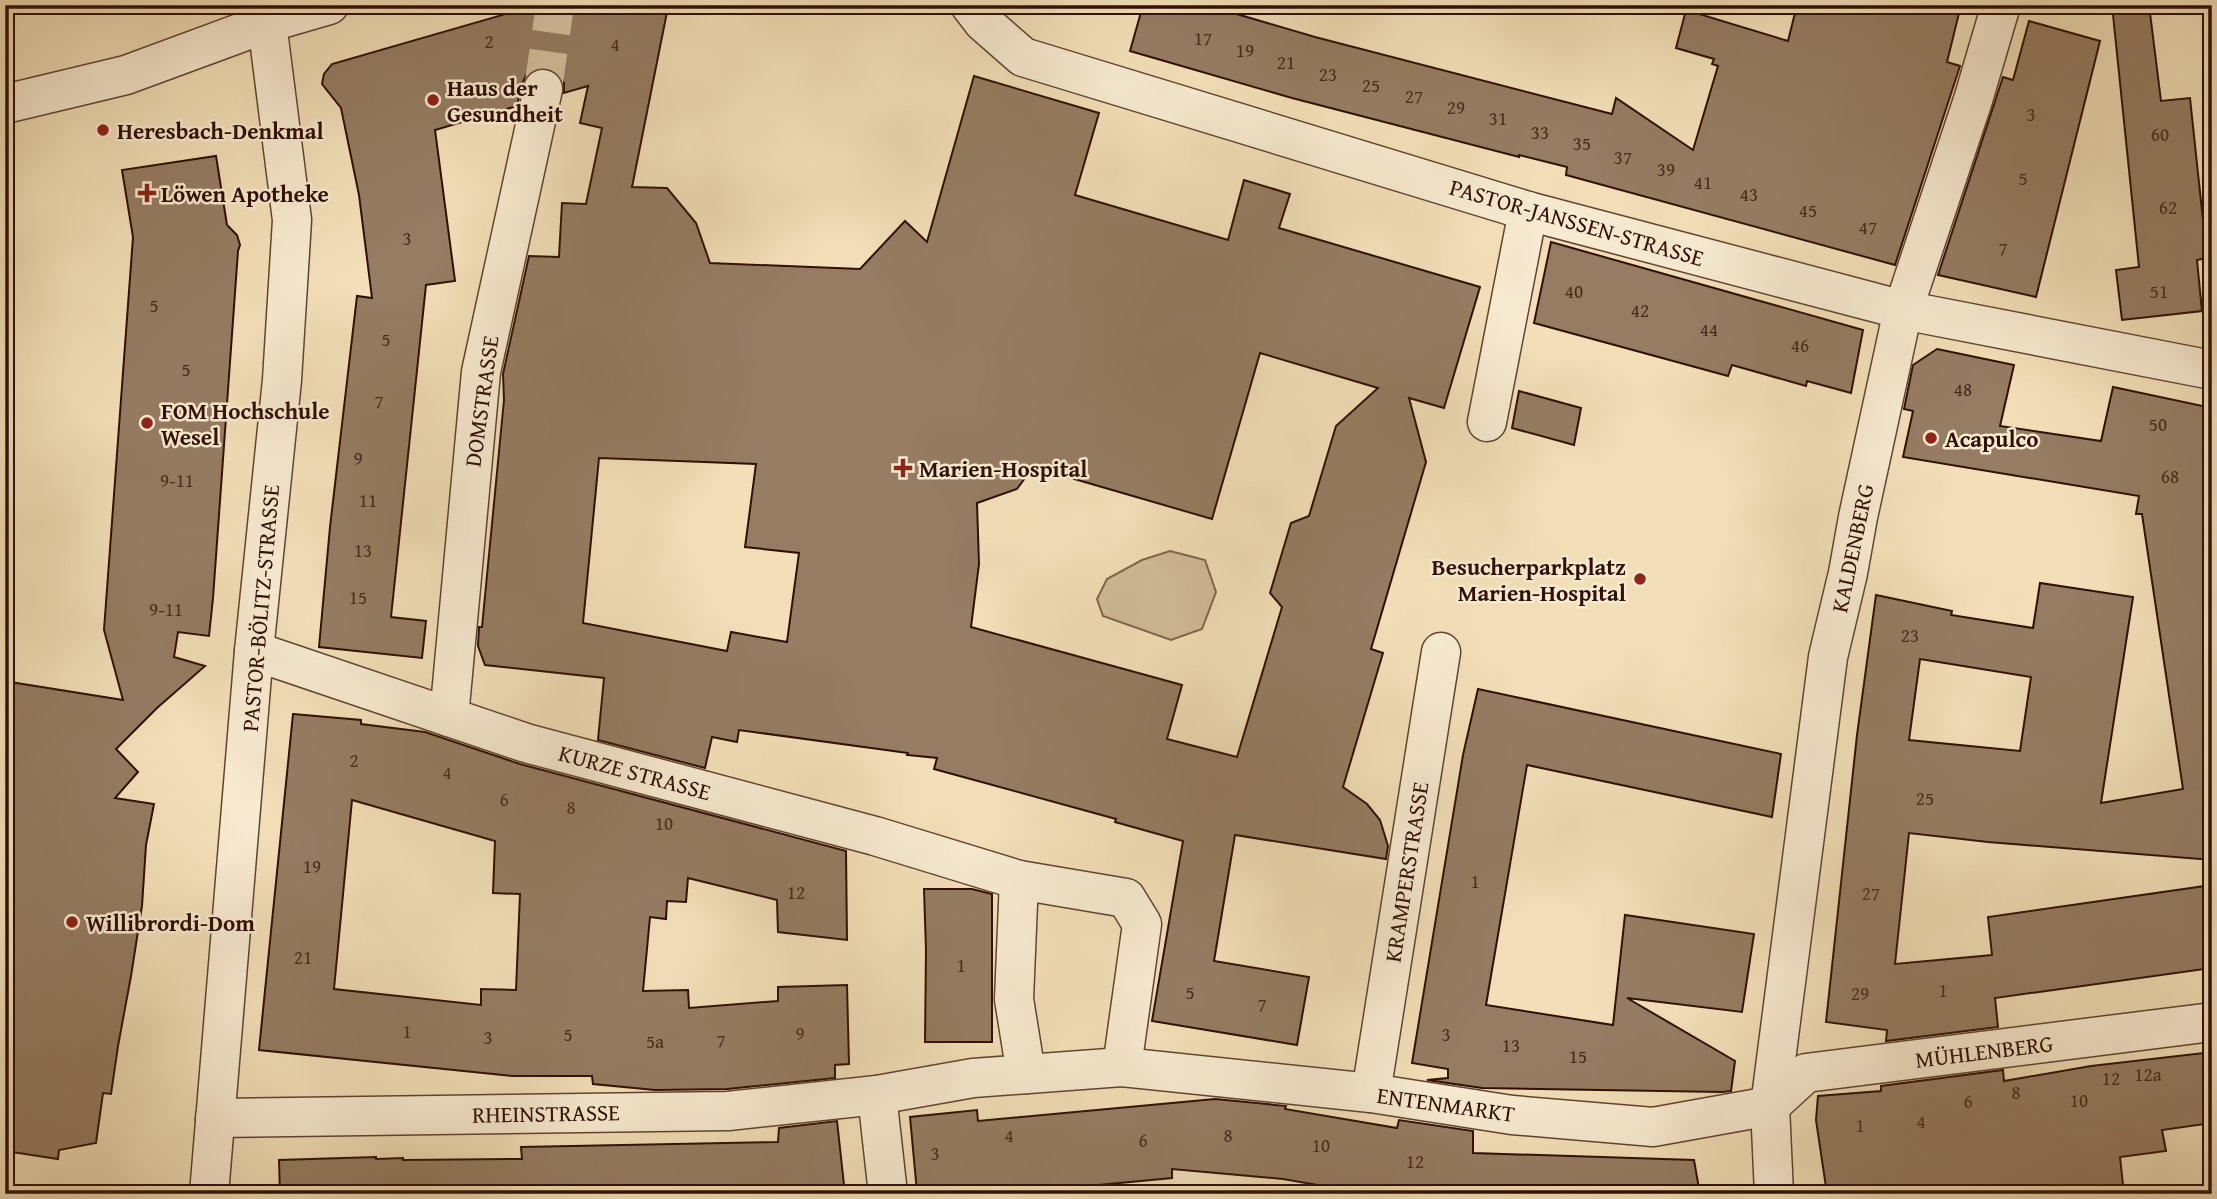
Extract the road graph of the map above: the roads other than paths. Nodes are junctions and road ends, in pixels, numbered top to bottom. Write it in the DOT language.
graph roads {
  1 [pos="329,5"];
  2 [pos="2001,5"];
  3 [pos="262,14"];
  4 [pos="976,14"];
  5 [pos="543,89"];
  6 [pos="5,104"];
  7 [pos="1528,211"];
  8 [pos="1903,310"];
  9 [pos="2212,370"];
  10 [pos="1487,422"];
  11 [pos="254,651"];
  12 [pos="1441,652"];
  13 [pos="449,717"];
  14 [pos="1019,880"];
  15 [pos="2212,1022"];
  16 [pos="1122,1066"];
  17 [pos="1026,1074"];
  18 [pos="1371,1093"];
  19 [pos="877,1095"];
  20 [pos="1770,1106"];
  21 [pos="215,1118"];
  22 [pos="208,1194"];
  23 [pos="888,1194"];
  24 [pos="1774,1194"];
  1 -- 3 [label="street"];
  2 -- 8 [label="street, KALDENBERG"];
  3 -- 6 [label="street"];
  3 -- 11 [label="street, PASTOR-BÖLITZ-STRASSE"];
  4 -- 7 [label="street, PASTOR-JANSSEN-STRASSE"];
  5 -- 13 [label="street, DOMSTRASSE"];
  7 -- 8 [label="street, PASTOR-JANSSEN-STRASSE"];
  7 -- 10 [label="street"];
  8 -- 9 [label="street, PASTOR-JANSSEN-STRASSE"];
  8 -- 20 [label="street, KALDENBERG"];
  11 -- 13 [label="street, KURZE STRASSE"];
  11 -- 21 [label="street, PASTOR-BÖLITZ-STRASSE"];
  12 -- 18 [label="street, KRAMPERSTRASSE"];
  13 -- 14 [label="street, KURZE STRASSE"];
  14 -- 16 [label="street"];
  14 -- 17 [label="street"];
  15 -- 20 [label="street, MÜHLENBERG"];
  16 -- 17 [label="street, ENTENMARKT"];
  16 -- 18 [label="street, ENTENMARKT"];
  17 -- 19 [label="street, ENTENMARKT"];
  18 -- 20 [label="street, ENTENMARKT"];
  19 -- 21 [label="street, RHEINSTRASSE"];
  19 -- 23 [label="street"];
  20 -- 24 [label="street, KALDENBERG"];
  21 -- 22 [label="street, PASTOR-BÖLITZ-STRASSE"];
}
